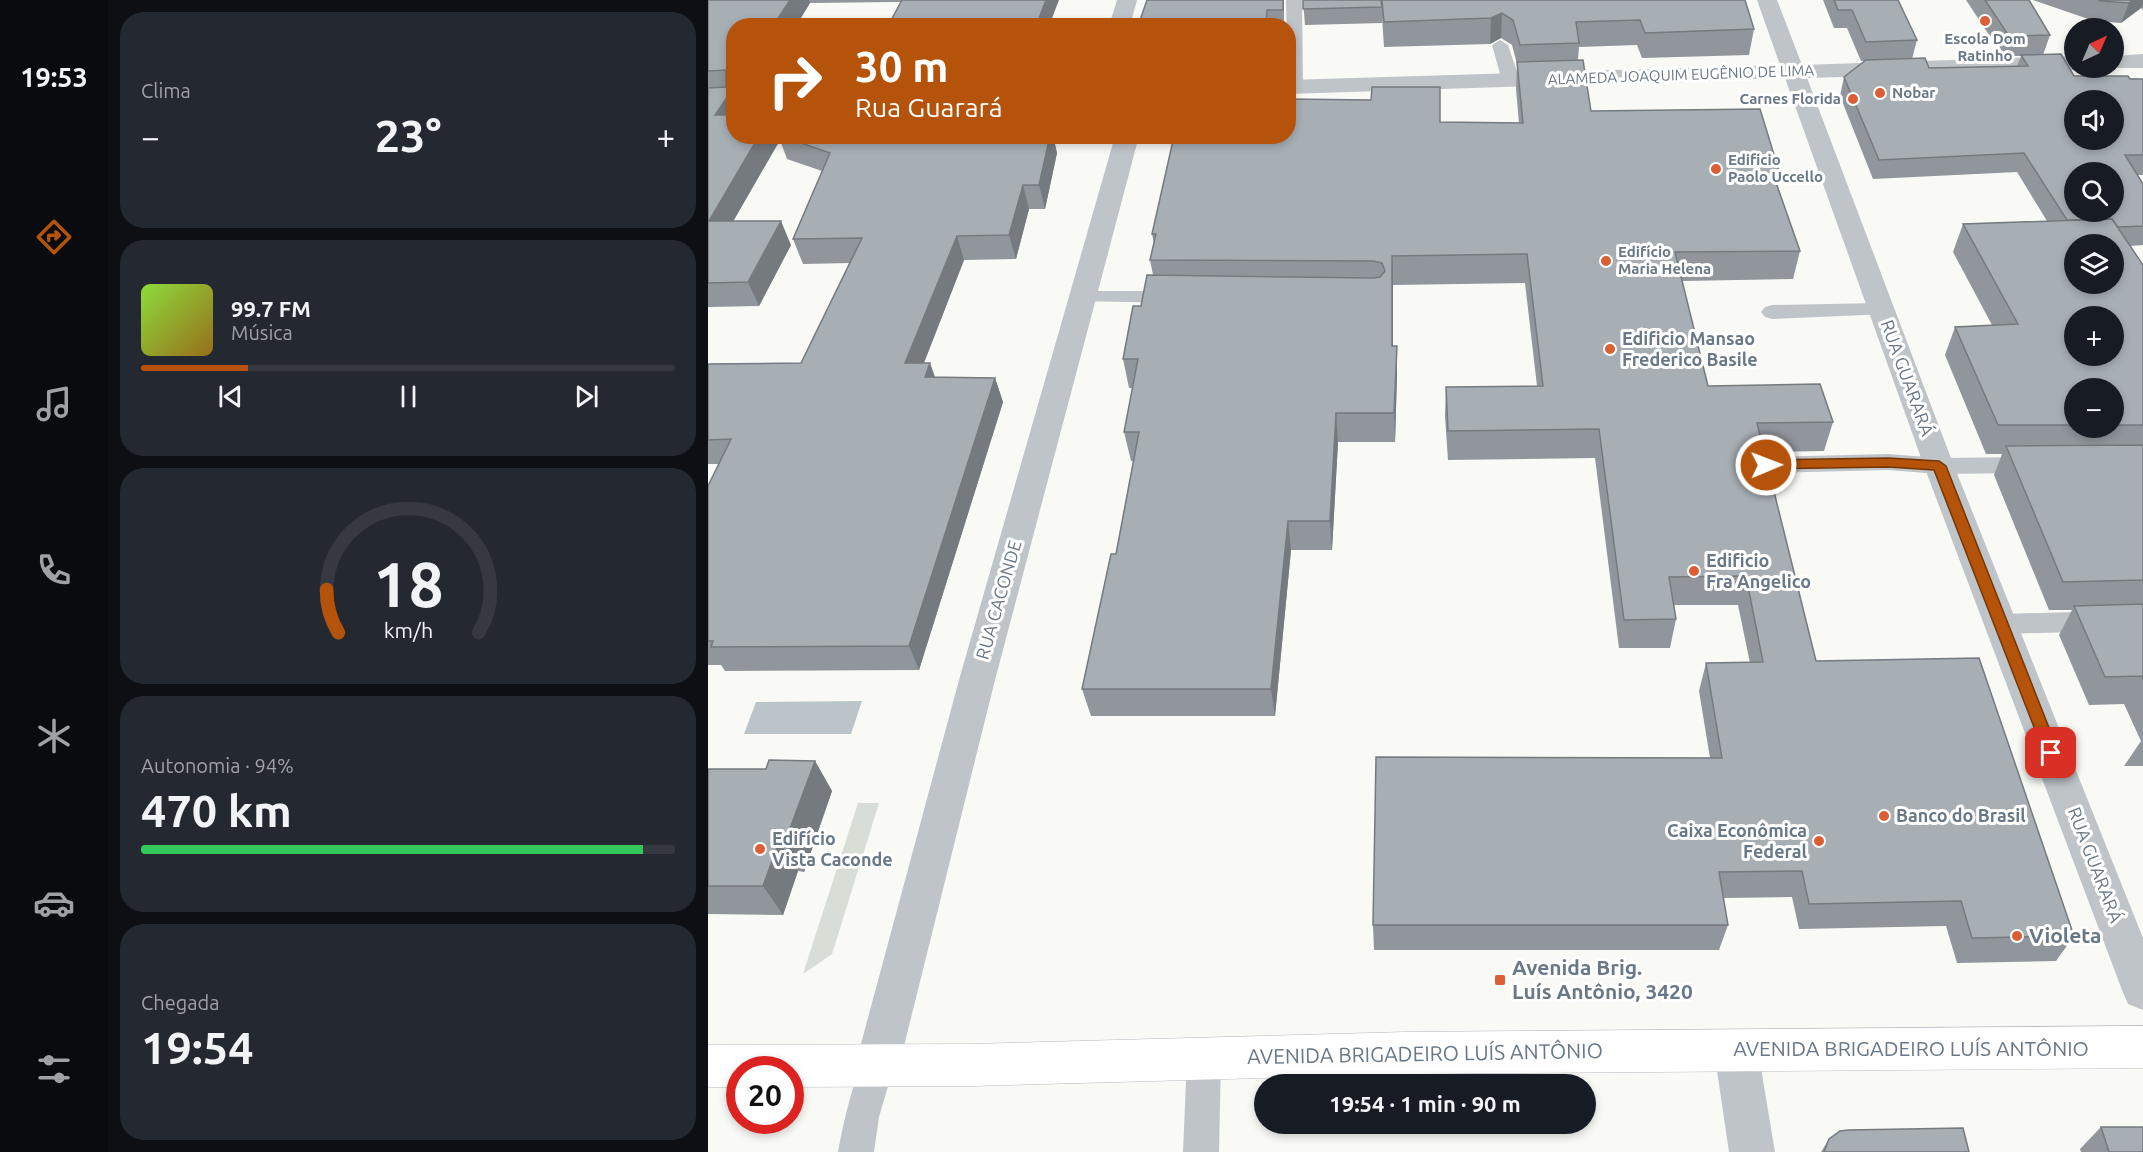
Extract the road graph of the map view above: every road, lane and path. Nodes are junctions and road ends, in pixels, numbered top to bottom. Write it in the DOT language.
graph roads {
  1 [pos="1126,0"];
  2 [pos="1294,0"];
  3 [pos="1767,0"];
  4 [pos="1121,18"];
  5 [pos="1293,18"];
  6 [pos="1500,45"];
  7 [pos="2143,61"];
  8 [pos="2124,62"];
  9 [pos="2064,63"];
  10 [pos="1792,72"];
  11 [pos="1511,81"];
  12 [pos="1296,87"];
  13 [pos="1125,144"];
  14 [pos="1084,297"];
  15 [pos="1191,297"];
  16 [pos="1881,309"];
  17 [pos="1772,312"];
  18 [pos="1766,465"];
  19 [pos="2051,465"];
  20 [pos="1939,466"];
  21 [pos="2143,620"];
  22 [pos="2001,624"];
  23 [pos="2143,990"];
  24 [pos="2143,1047"];
  25 [pos="1736,1050"];
  26 [pos="1204,1058"];
  27 [pos="708,1066"];
  28 [pos="877,1066"];
  29 [pos="856,1152"];
  30 [pos="1201,1152"];
  31 [pos="1752,1152"];
  1 -- 4 [label="street"];
  2 -- 5 [label="lane"];
  3 -- 10 [label="street, RUA GUARARÁ"];
  6 -- 11 [label="lane"];
  7 -- 8 [label="street"];
  9 -- 10 [label="street, ALAMEDA JOAQUIM EUGÊNIO DE LIMA"];
  10 -- 11 [label="street, ALAMEDA JOAQUIM EUGÊNIO DE LIMA"];
  10 -- 16 [label="street, RUA GUARARÁ"];
  11 -- 12 [label="street, ALAMEDA JOAQUIM EUGÊNIO DE LIMA"];
  13 -- 14 [label="street, RUA CACONDE"];
  14 -- 15 [label="lane"];
  14 -- 28 [label="street, RUA CACONDE"];
  16 -- 17 [label="lane"];
  16 -- 20 [label="street, RUA GUARARÁ"];
  18 -- 20 [label="lane"];
  19 -- 20 [label="lane"];
  20 -- 22 [label="street, RUA GUARARÁ"];
  21 -- 22 [label="lane"];
  22 -- 23 [label="street, RUA GUARARÁ"];
  24 -- 25 [label="main road, AVENIDA BRIGADEIRO LUÍS ANTÔNIO"];
  25 -- 26 [label="main road, AVENIDA BRIGADEIRO LUÍS ANTÔNIO"];
  25 -- 31 [label="street"];
  26 -- 28 [label="main road, AVENIDA BRIGADEIRO LUÍS ANTÔNIO"];
  26 -- 30 [label="lane"];
  27 -- 28 [label="main road, AVENIDA BRIGADEIRO LUÍS ANTÔNIO"];
  28 -- 29 [label="lane"];
}
